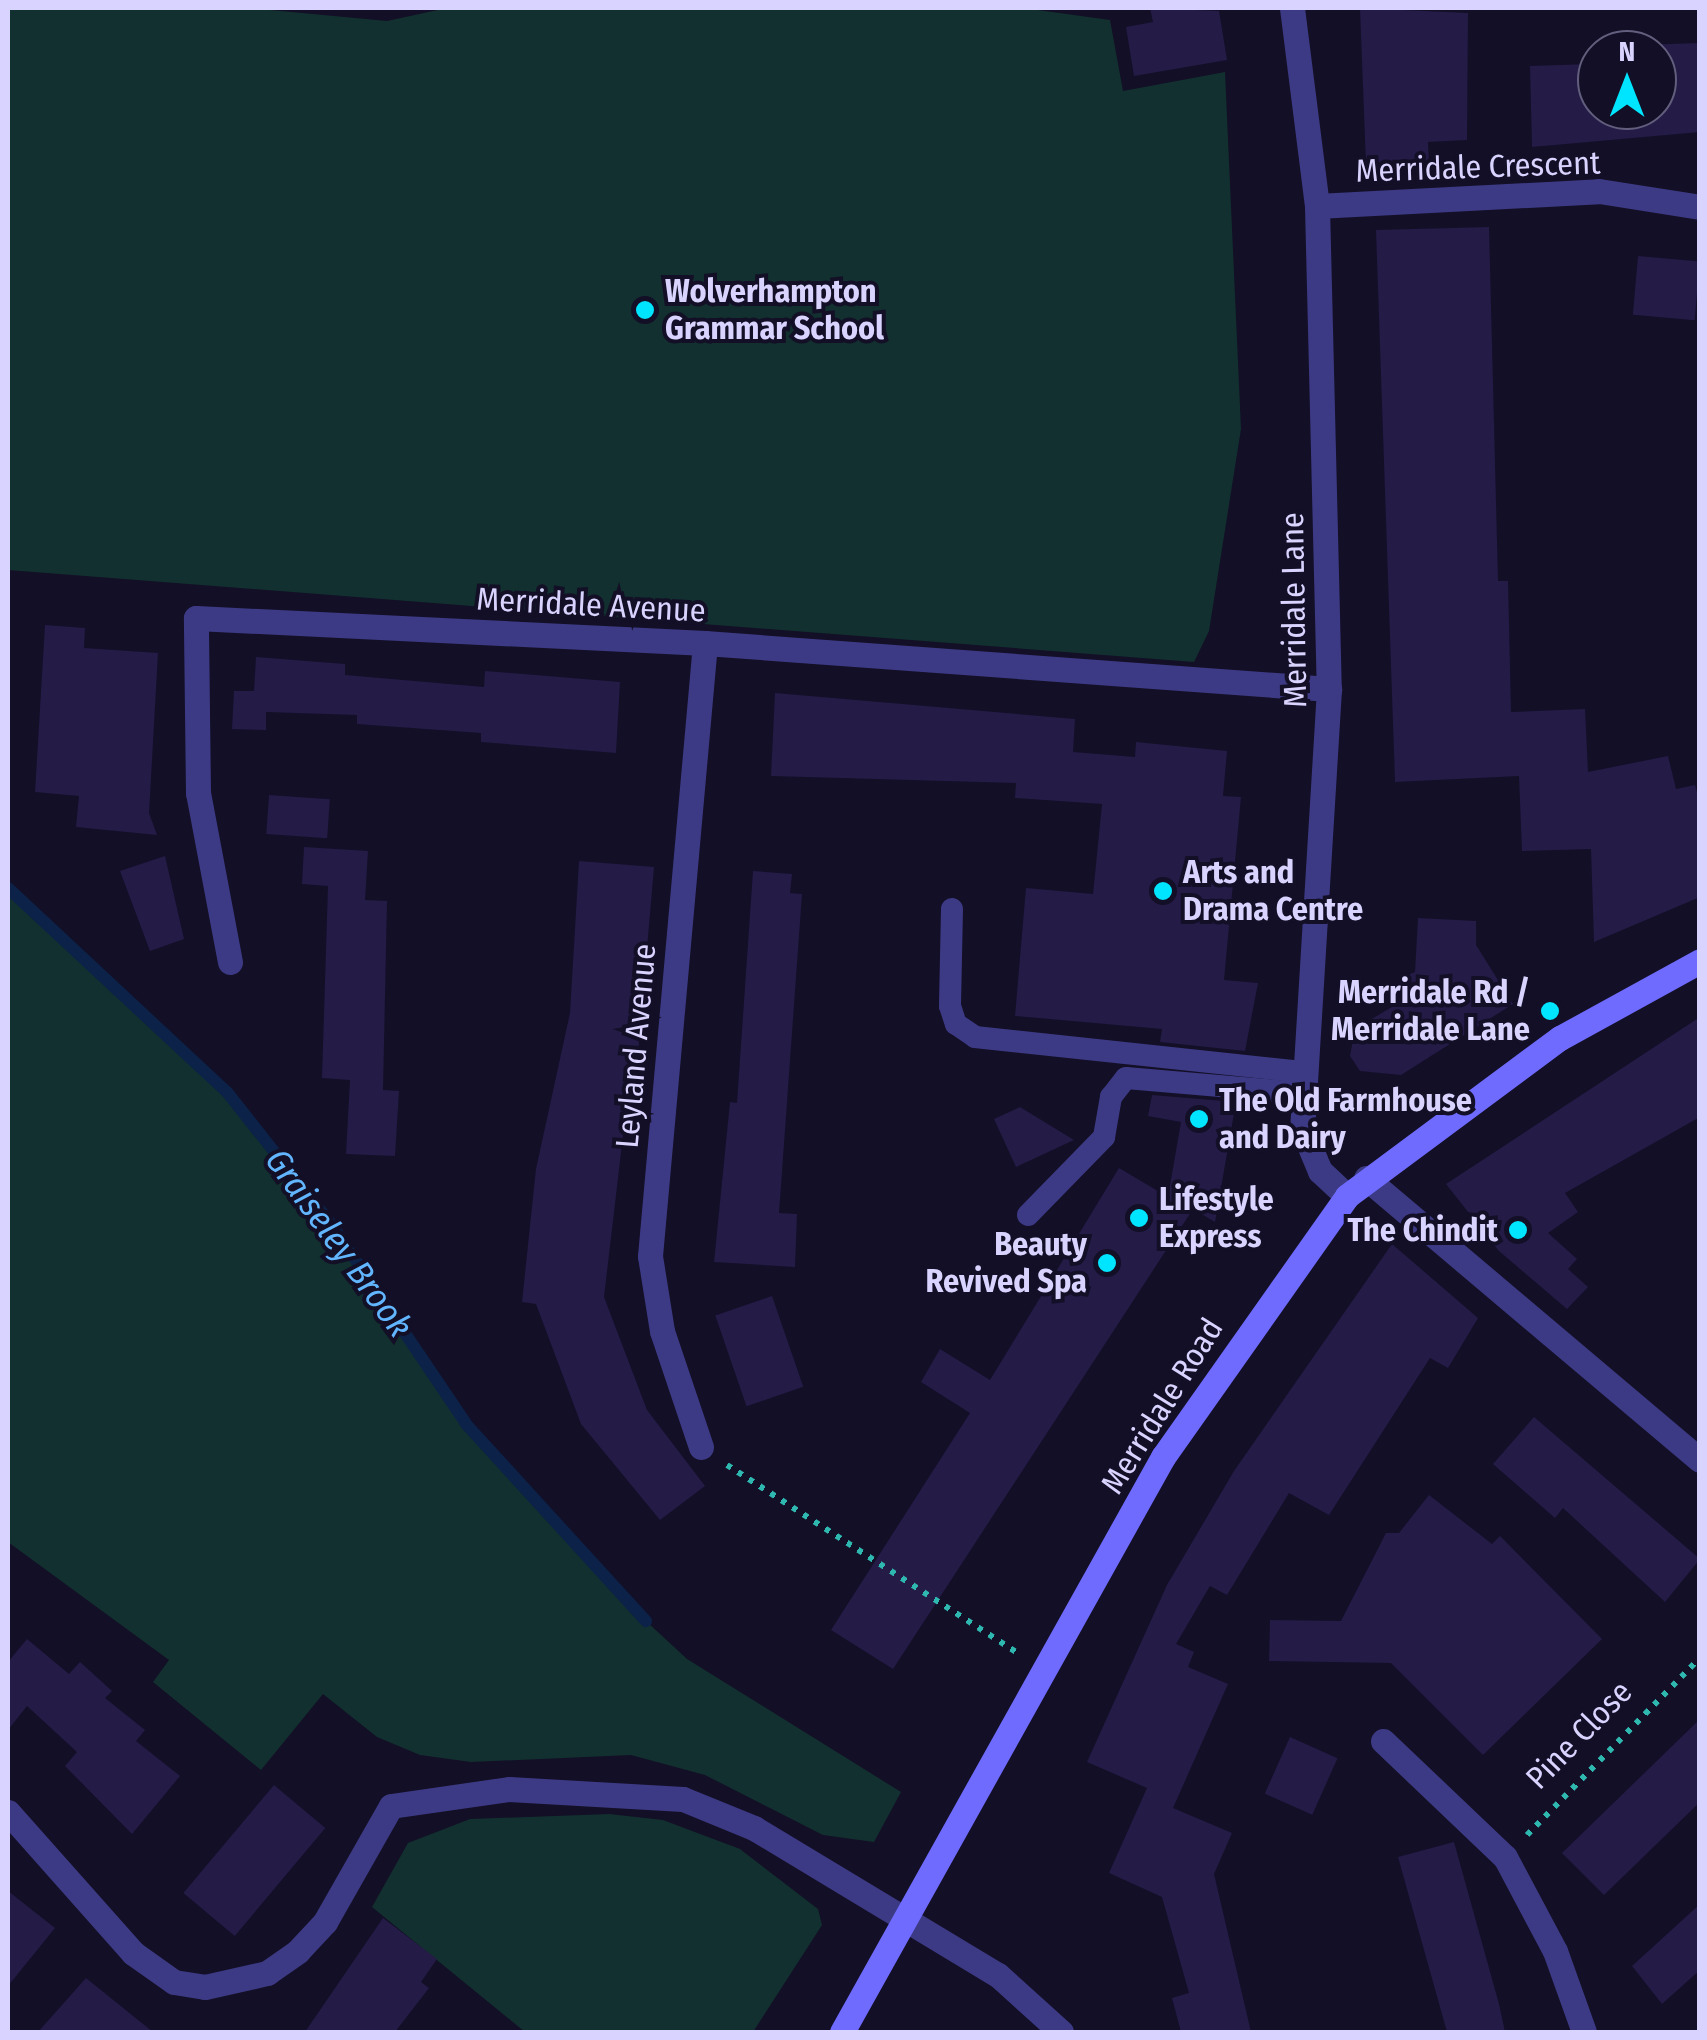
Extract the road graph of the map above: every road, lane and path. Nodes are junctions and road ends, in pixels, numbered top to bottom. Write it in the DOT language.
graph roads {
  1 [pos="1292,8"];
  2 [pos="1318,206"];
  3 [pos="1700,208"];
  4 [pos="704,643"];
  5 [pos="1329,688"];
  6 [pos="952,908"];
  7 [pos="1700,960"];
  8 [pos="230,962"];
  9 [pos="1302,1083"];
  10 [pos="1366,1178"];
  11 [pos="1347,1196"];
  12 [pos="1028,1216"];
  13 [pos="701,1447"];
  14 [pos="1700,1460"];
  15 [pos="1700,1658"];
  16 [pos="1045,1671"];
  17 [pos="1382,1741"];
  18 [pos="8,1812"];
  19 [pos="1505,1857"];
  20 [pos="907,1924"];
  21 [pos="842,2032"];
  22 [pos="1061,2032"];
  23 [pos="1584,2032"];
  1 -- 2 [label="street, Merridale Lane"];
  2 -- 3 [label="street, Merridale Crescent"];
  2 -- 5 [label="street, Merridale Lane"];
  4 -- 5 [label="street, Merridale Avenue"];
  4 -- 8 [label="street, Merridale Avenue"];
  4 -- 13 [label="street, Leyland Avenue"];
  5 -- 9 [label="street, Merridale Lane"];
  6 -- 9 [label="lane"];
  7 -- 10 [label="street, Merridale Road"];
  9 -- 11 [label="street, Merridale Lane"];
  9 -- 12 [label="lane"];
  10 -- 11 [label="street, Merridale Road"];
  10 -- 14 [label="street"];
  11 -- 16 [label="street, Merridale Road"];
  13 -- 16 [label="path"];
  15 -- 19 [label="path, Pine Close"];
  16 -- 20 [label="street, Merridale Road"];
  17 -- 19 [label="street"];
  18 -- 20 [label="street"];
  19 -- 23 [label="street"];
  20 -- 21 [label="street, Merridale Road"];
  20 -- 22 [label="street"];
}
